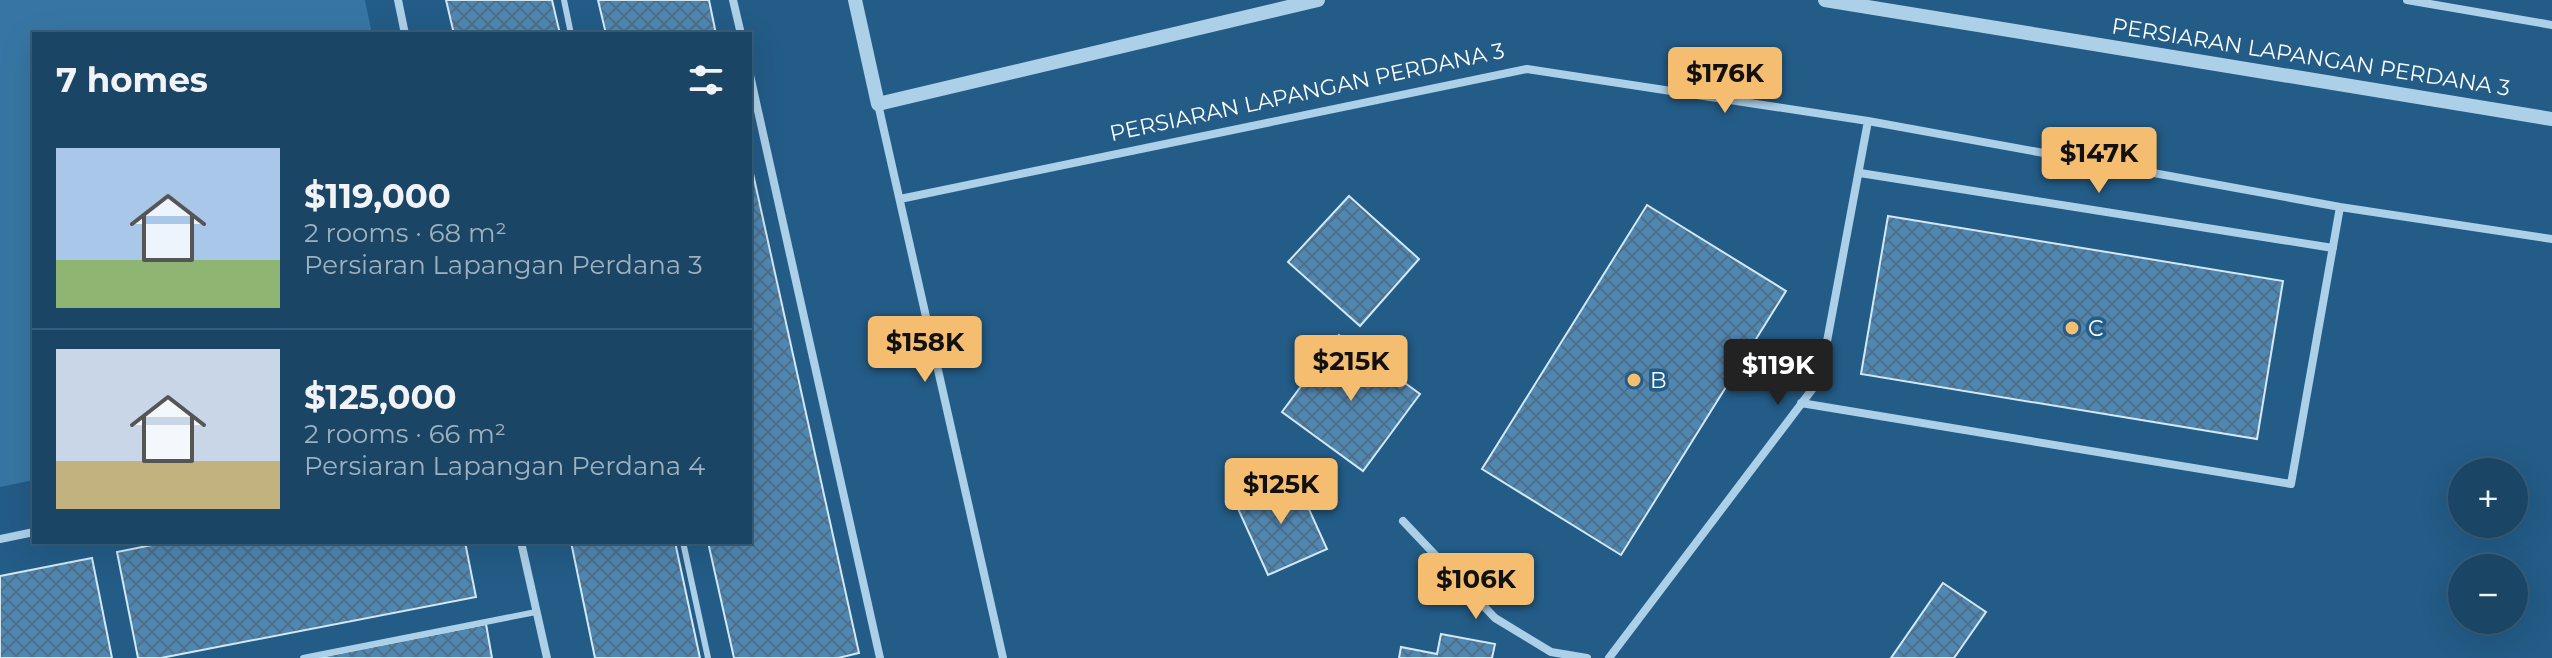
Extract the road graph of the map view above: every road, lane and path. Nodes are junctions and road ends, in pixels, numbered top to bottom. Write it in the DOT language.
graph roads {
  1 [pos="398,0"];
  2 [pos="564,0"];
  3 [pos="733,0"];
  4 [pos="855,0"];
  5 [pos="1318,0"];
  6 [pos="1825,0"];
  7 [pos="2407,0"];
  8 [pos="2552,25"];
  9 [pos="405,32"];
  10 [pos="571,32"];
  11 [pos="741,32"];
  12 [pos="752,96"];
  13 [pos="878,104"];
  14 [pos="754,116"];
  15 [pos="2552,119"];
  16 [pos="1868,121"];
  17 [pos="1860,173"];
  18 [pos="900,199"];
  19 [pos="2340,207"];
  20 [pos="2552,239"];
  21 [pos="2333,248"];
  22 [pos="1801,403"];
  23 [pos="1403,521"];
  24 [pos="32,532"];
  25 [pos="0,539"];
  26 [pos="521,544"];
  27 [pos="683,544"];
  28 [pos="536,612"];
  29 [pos="303,658"];
  30 [pos="547,658"];
  31 [pos="708,658"];
  32 [pos="880,658"];
  33 [pos="1003,658"];
  34 [pos="1587,658"];
  35 [pos="1609,658"];
  1 -- 9 [label="street"];
  2 -- 10 [label="lane"];
  3 -- 11 [label="street"];
  4 -- 13 [label="street"];
  5 -- 13 [label="street"];
  6 -- 15 [label="street, PERSIARAN LAPANGAN PERDANA 3"];
  7 -- 8 [label="street"];
  12 -- 14 [label="street"];
  13 -- 18 [label="street"];
  14 -- 32 [label="street"];
  16 -- 17 [label="street"];
  16 -- 18 [label="street, PERSIARAN LAPANGAN PERDANA 3"];
  16 -- 19 [label="street, PERSIARAN LAPANGAN PERDANA 3"];
  17 -- 21 [label="street"];
  17 -- 22 [label="street"];
  18 -- 33 [label="street"];
  19 -- 20 [label="street, PERSIARAN LAPANGAN PERDANA 3"];
  19 -- 21 [label="street"];
  21 -- 22 [label="street"];
  22 -- 35 [label="street"];
  23 -- 34 [label="street"];
  24 -- 25 [label="street"];
  26 -- 28 [label="street"];
  27 -- 31 [label="lane"];
  28 -- 29 [label="lane"];
  28 -- 30 [label="street"];
}
